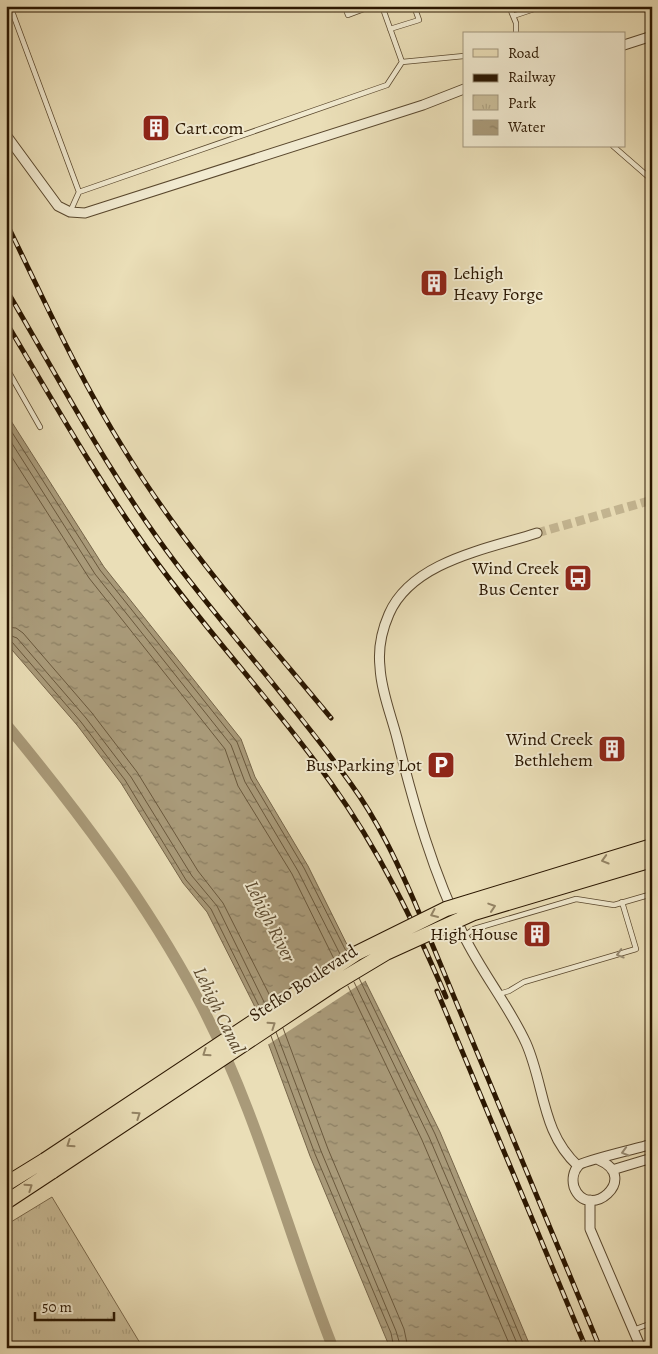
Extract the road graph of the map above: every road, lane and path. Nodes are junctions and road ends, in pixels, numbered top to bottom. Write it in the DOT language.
graph roads {
  1 [pos="10,6"];
  2 [pos="344,6"];
  3 [pos="372,6"];
  4 [pos="382,6"];
  5 [pos="414,6"];
  6 [pos="509,6"];
  7 [pos="543,6"];
  8 [pos="618,6"];
  9 [pos="634,6"];
  10 [pos="513,16"];
  11 [pos="390,30"];
  12 [pos="516,32"];
  13 [pos="652,36"];
  14 [pos="626,44"];
  15 [pos="463,56"];
  16 [pos="402,62"];
  17 [pos="463,89"];
  18 [pos="6,135"];
  19 [pos="615,148"];
  20 [pos="652,174"];
  21 [pos="645,175"];
  22 [pos="652,180"];
  23 [pos="79,192"];
  24 [pos="70,212"];
  25 [pos="6,367"];
  26 [pos="40,428"];
  27 [pos="537,533"];
  28 [pos="652,846"];
  29 [pos="652,860"];
  30 [pos="652,894"];
  31 [pos="622,902"];
  32 [pos="464,936"];
  33 [pos="497,994"];
  34 [pos="652,1144"];
  35 [pos="652,1158"];
  36 [pos="599,1160"];
  37 [pos="49,1166"];
  38 [pos="578,1166"];
  39 [pos="612,1170"];
  40 [pos="6,1184"];
  41 [pos="590,1200"];
  42 [pos="6,1202"];
  43 [pos="652,1323"];
  44 [pos="634,1330"];
  45 [pos="641,1348"];
  1 -- 23 [label="lane"];
  2 -- 3 [label="lane"];
  4 -- 11 [label="lane"];
  5 -- 11 [label="lane"];
  6 -- 10 [label="lane"];
  7 -- 10 [label="lane"];
  8 -- 9 [label="lane"];
  10 -- 12 [label="lane"];
  11 -- 16 [label="lane"];
  13 -- 14 [label="street"];
  15 -- 16 [label="lane"];
  16 -- 23 [label="lane"];
  17 -- 24 [label="street"];
  18 -- 24 [label="street"];
  19 -- 21 [label="lane"];
  20 -- 21 [label="lane"];
  21 -- 22 [label="lane"];
  23 -- 24 [label="lane"];
  25 -- 26 [label="lane"];
  27 -- 32 [label="street"];
  28 -- 37 [label="main road, Stefko Boulevard, one-way, bridge"];
  37 -- 29 [label="main road, Stefko Boulevard, one-way, bridge"];
  30 -- 31 [label="lane"];
  31 -- 32 [label="lane"];
  31 -- 33 [label="lane, one-way"];
  32 -- 33 [label="street"];
  33 -- 38 [label="street"];
  34 -- 36 [label="street, one-way"];
  35 -- 39 [label="street"];
  36 -- 38 [label="street"];
  36 -- 39 [label="street"];
  37 -- 40 [label="main road, Stefko Boulevard"];
  42 -- 37 [label="main road, Stefko Boulevard, one-way"];
  38 -- 41 [label="street"];
  39 -- 41 [label="street"];
  41 -- 44 [label="street"];
  43 -- 44 [label="lane"];
  44 -- 45 [label="street"];
}
